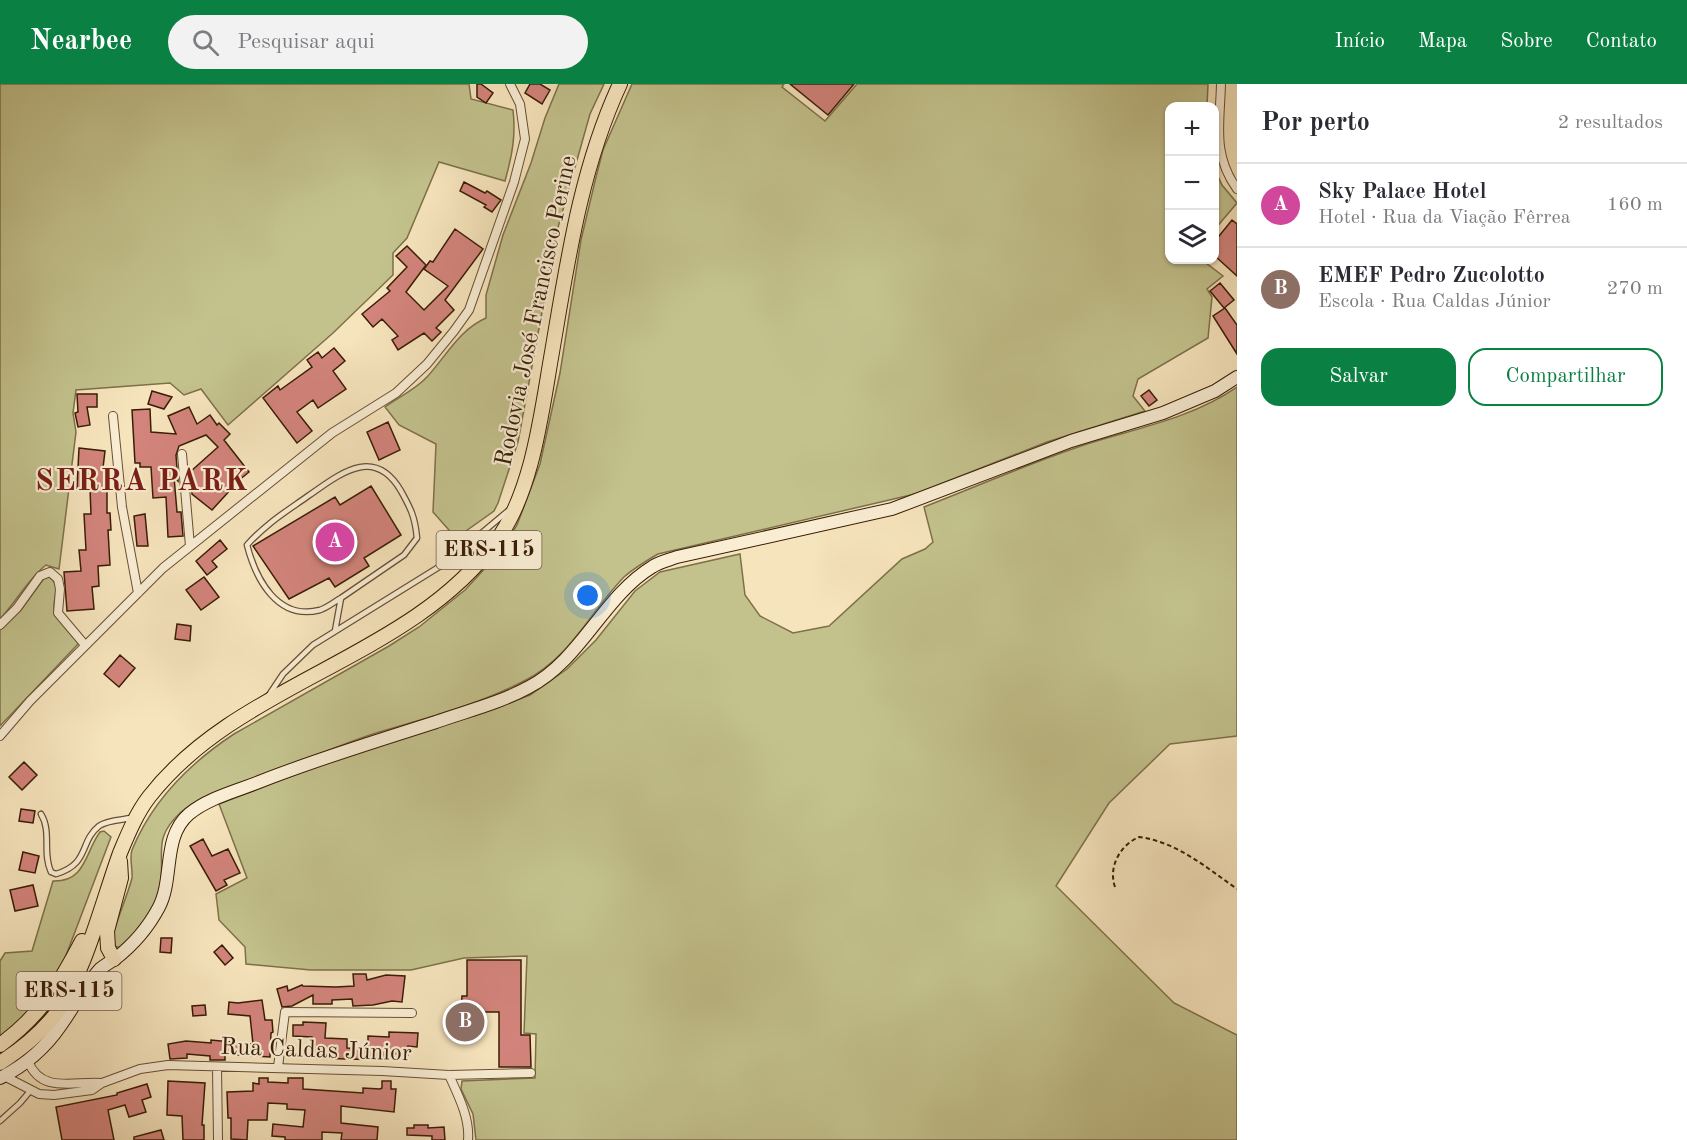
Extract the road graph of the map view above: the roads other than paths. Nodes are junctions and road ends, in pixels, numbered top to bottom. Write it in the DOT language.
graph roads {
  1 [pos="510,84"];
  2 [pos="620,84"];
  3 [pos="1221,84"];
  4 [pos="1237,189"];
  5 [pos="1237,377"];
  6 [pos="113,416"];
  7 [pos="182,454"];
  8 [pos="515,506"];
  9 [pos="190,546"];
  10 [pos="138,593"];
  11 [pos="341,598"];
  12 [pos="0,625"];
  13 [pos="335,631"];
  14 [pos="85,645"];
  15 [pos="263,705"];
  16 [pos="0,736"];
  17 [pos="41,814"];
  18 [pos="137,816"];
  19 [pos="120,853"];
  20 [pos="105,897"];
  21 [pos="114,959"];
  22 [pos="412,1013"];
  23 [pos="0,1045"];
  24 [pos="28,1061"];
  25 [pos="218,1067"];
  26 [pos="279,1067"];
  27 [pos="1,1072"];
  28 [pos="531,1073"];
  29 [pos="449,1076"];
  30 [pos="102,1083"];
  31 [pos="56,1084"];
  32 [pos="31,1090"];
  33 [pos="54,1095"];
  34 [pos="0,1121"];
  35 [pos="218,1140"];
  36 [pos="468,1140"];
  1 -- 9 [label="street"];
  2 -- 8 [label="main road, Rodovia José Francisco Perine / ERS-115"];
  3 -- 4 [label="street"];
  5 -- 21 [label="main road"];
  6 -- 10 [label="street"];
  7 -- 9 [label="street"];
  8 -- 13 [label="lane"];
  8 -- 15 [label="main road, Rodovia José Francisco Perine / ERS-115"];
  9 -- 10 [label="street"];
  10 -- 14 [label="street"];
  11 -- 11 [label="lane"];
  11 -- 13 [label="lane"];
  12 -- 14 [label="street"];
  13 -- 15 [label="lane"];
  14 -- 16 [label="street"];
  15 -- 18 [label="main road, Rodovia José Francisco Perine / ERS-115"];
  17 -- 18 [label="lane"];
  18 -- 19 [label="main road, Rodovia José Francisco Perine / ERS-115"];
  19 -- 20 [label="main road, Rodovia José Francisco Perine / ERS-115"];
  19 -- 21 [label="main road"];
  20 -- 23 [label="main road, Rodovia José Francisco Perine / ERS-115"];
  20 -- 27 [label="main road, Rodovia José Francisco Perine / ERS-115"];
  21 -- 24 [label="main road"];
  22 -- 26 [label="street"];
  24 -- 27 [label="main road"];
  24 -- 31 [label="street"];
  25 -- 26 [label="street, Rua Caldas Júnior"];
  25 -- 30 [label="street, Rua Caldas Júnior"];
  25 -- 35 [label="street"];
  26 -- 29 [label="street, Rua Caldas Júnior"];
  27 -- 32 [label="street, Rua Caldas Júnior"];
  28 -- 29 [label="street, Rua Caldas Júnior"];
  29 -- 36 [label="street"];
  30 -- 31 [label="street, Rua Caldas Júnior"];
  30 -- 33 [label="street, Rua Caldas Júnior"];
  31 -- 33 [label="street"];
  32 -- 33 [label="street, Rua Caldas Júnior"];
  32 -- 34 [label="lane"];
}
